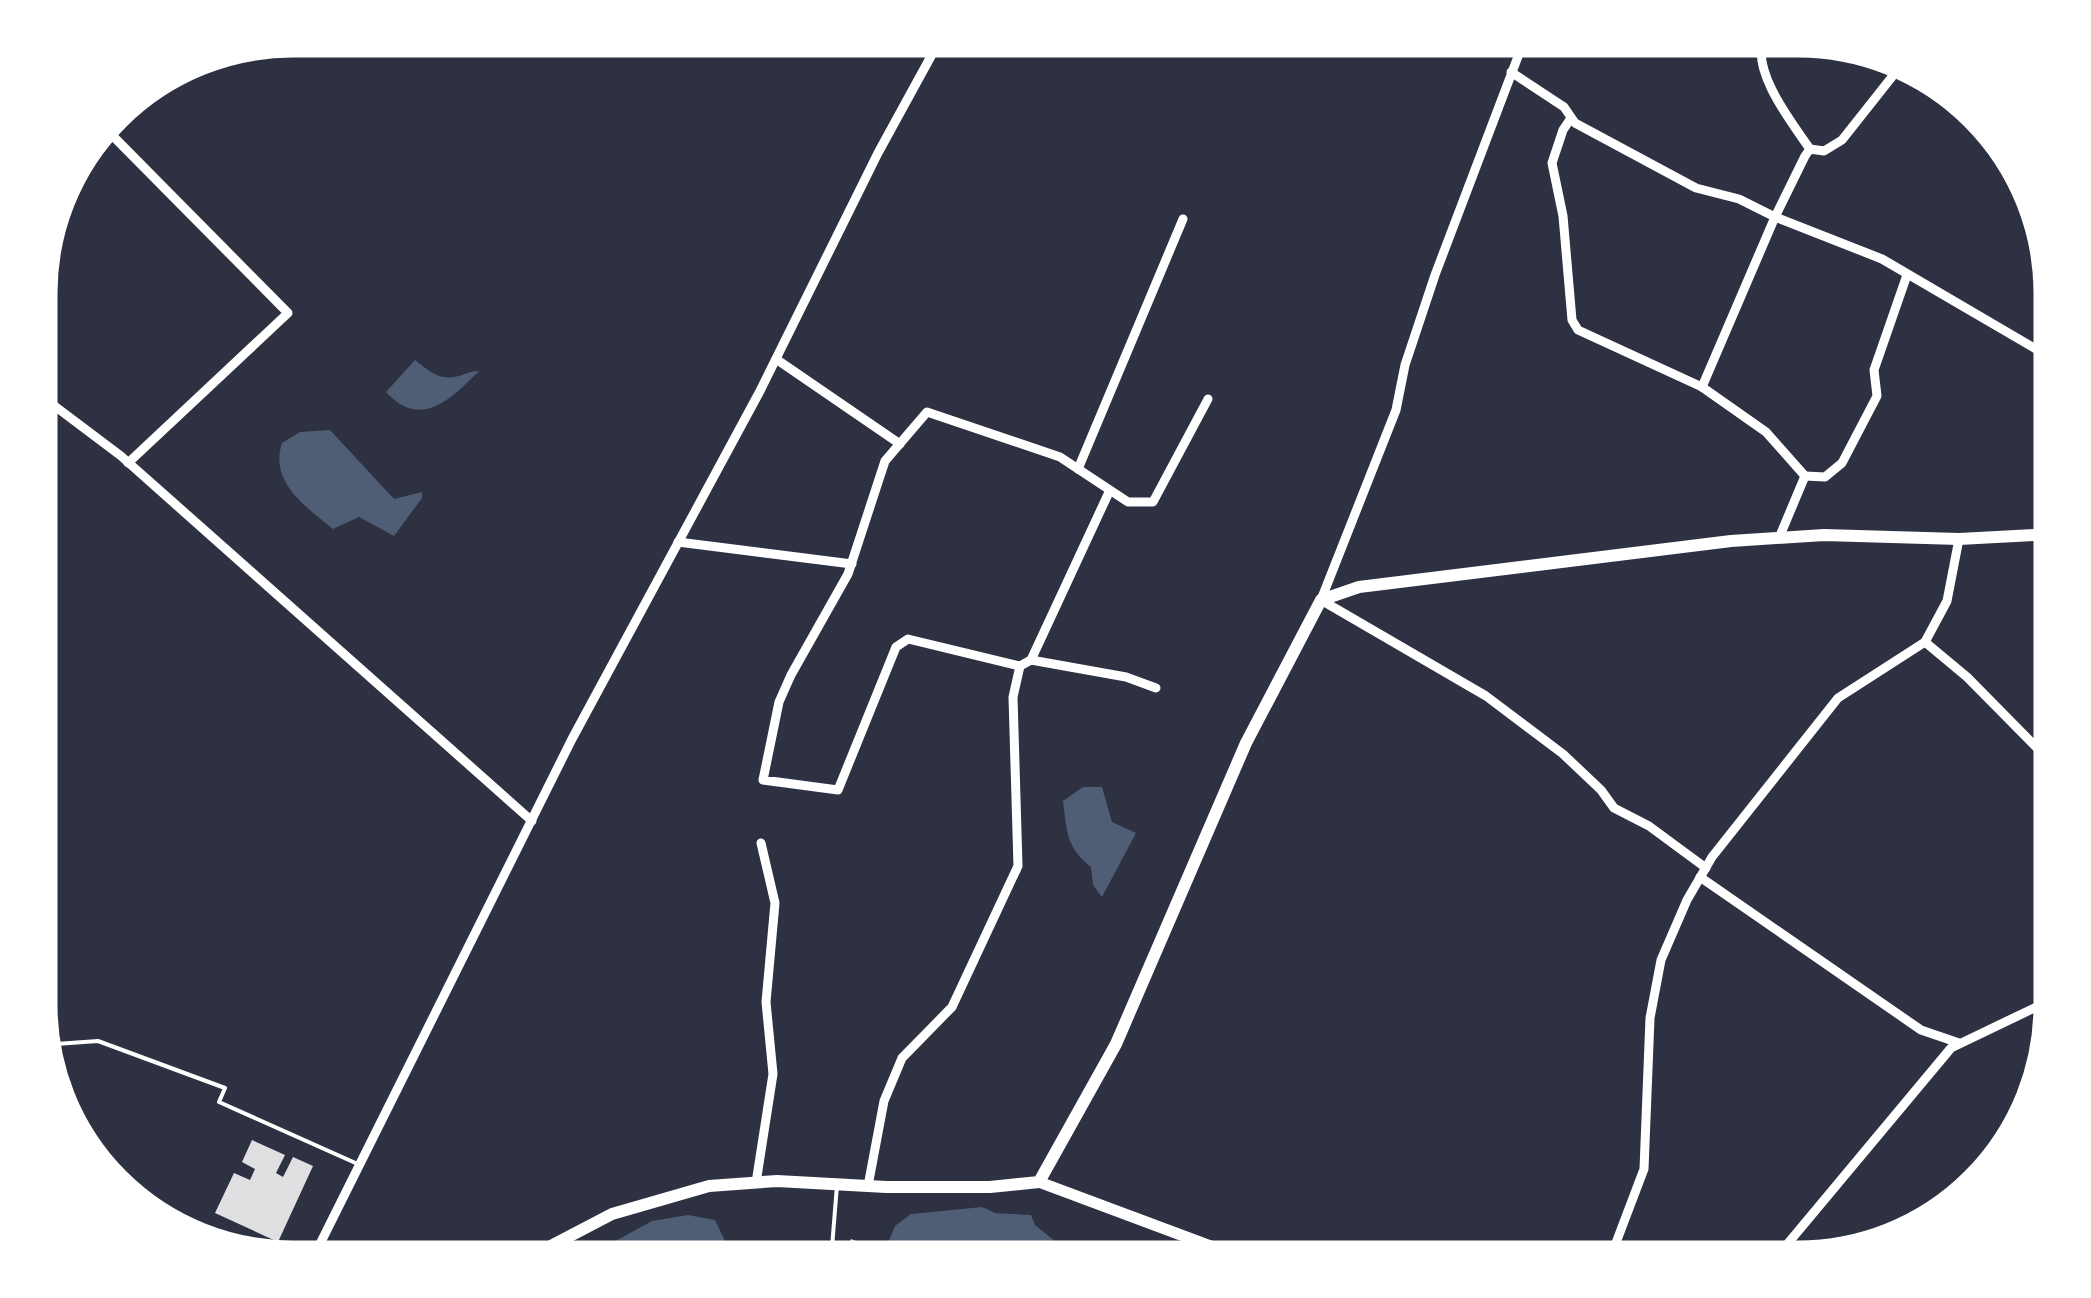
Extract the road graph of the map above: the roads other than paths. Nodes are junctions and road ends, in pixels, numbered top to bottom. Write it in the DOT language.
graph roads {
  1 [pos="1517,55"];
  2 [pos="1762,55"];
  3 [pos="931,56"];
  4 [pos="1510,72"];
  5 [pos="1892,75"];
  6 [pos="1571,118"];
  7 [pos="114,137"];
  8 [pos="1810,150"];
  9 [pos="1775,217"];
  10 [pos="1183,219"];
  11 [pos="1907,275"];
  12 [pos="2035,349"];
  13 [pos="776,359"];
  14 [pos="1702,387"];
  15 [pos="1208,399"];
  16 [pos="55,407"];
  17 [pos="900,444"];
  18 [pos="128,463"];
  19 [pos="1078,469"];
  20 [pos="1805,476"];
  21 [pos="1110,490"];
  22 [pos="2035,535"];
  23 [pos="1779,538"];
  24 [pos="1959,539"];
  25 [pos="678,542"];
  26 [pos="852,564"];
  27 [pos="1321,600"];
  28 [pos="1925,642"];
  29 [pos="1031,660"];
  30 [pos="1020,666"];
  31 [pos="1156,688"];
  32 [pos="2035,742"];
  33 [pos="532,821"];
  34 [pos="761,843"];
  35 [pos="1703,872"];
  36 [pos="2035,1007"];
  37 [pos="1960,1043"];
  38 [pos="59,1045"];
  39 [pos="360,1165"];
  40 [pos="1039,1182"];
  41 [pos="756,1183"];
  42 [pos="837,1184"];
  43 [pos="868,1186"];
  44 [pos="1201,1242"];
  45 [pos="1616,1242"];
  46 [pos="1789,1242"];
  47 [pos="321,1243"];
  48 [pos="557,1243"];
  49 [pos="832,1243"];
  1 -- 4 [label="street"];
  2 -- 8 [label="street"];
  3 -- 13 [label="street"];
  4 -- 6 [label="street"];
  4 -- 27 [label="street"];
  5 -- 8 [label="street"];
  6 -- 9 [label="street"];
  6 -- 14 [label="street"];
  7 -- 18 [label="street"];
  8 -- 9 [label="street"];
  9 -- 11 [label="street"];
  9 -- 14 [label="street"];
  10 -- 19 [label="street"];
  11 -- 12 [label="street"];
  11 -- 20 [label="street"];
  13 -- 17 [label="street"];
  13 -- 25 [label="street"];
  14 -- 20 [label="street"];
  15 -- 21 [label="street"];
  16 -- 18 [label="street"];
  17 -- 19 [label="street"];
  17 -- 26 [label="street"];
  18 -- 33 [label="street"];
  19 -- 21 [label="street"];
  20 -- 23 [label="street"];
  21 -- 29 [label="street"];
  22 -- 24 [label="main road"];
  23 -- 24 [label="main road"];
  23 -- 27 [label="main road"];
  24 -- 28 [label="street"];
  25 -- 26 [label="street"];
  25 -- 33 [label="street"];
  26 -- 30 [label="street"];
  27 -- 35 [label="street"];
  27 -- 40 [label="main road"];
  28 -- 32 [label="street"];
  28 -- 35 [label="street"];
  29 -- 30 [label="street"];
  29 -- 31 [label="street"];
  30 -- 43 [label="street"];
  33 -- 39 [label="street"];
  34 -- 41 [label="street"];
  35 -- 37 [label="street"];
  35 -- 45 [label="street"];
  36 -- 37 [label="street"];
  37 -- 46 [label="street"];
  38 -- 39 [label="lane"];
  39 -- 47 [label="street"];
  40 -- 43 [label="main road"];
  40 -- 44 [label="street"];
  41 -- 42 [label="main road"];
  41 -- 48 [label="main road"];
  42 -- 43 [label="main road"];
  42 -- 49 [label="lane"];
}
